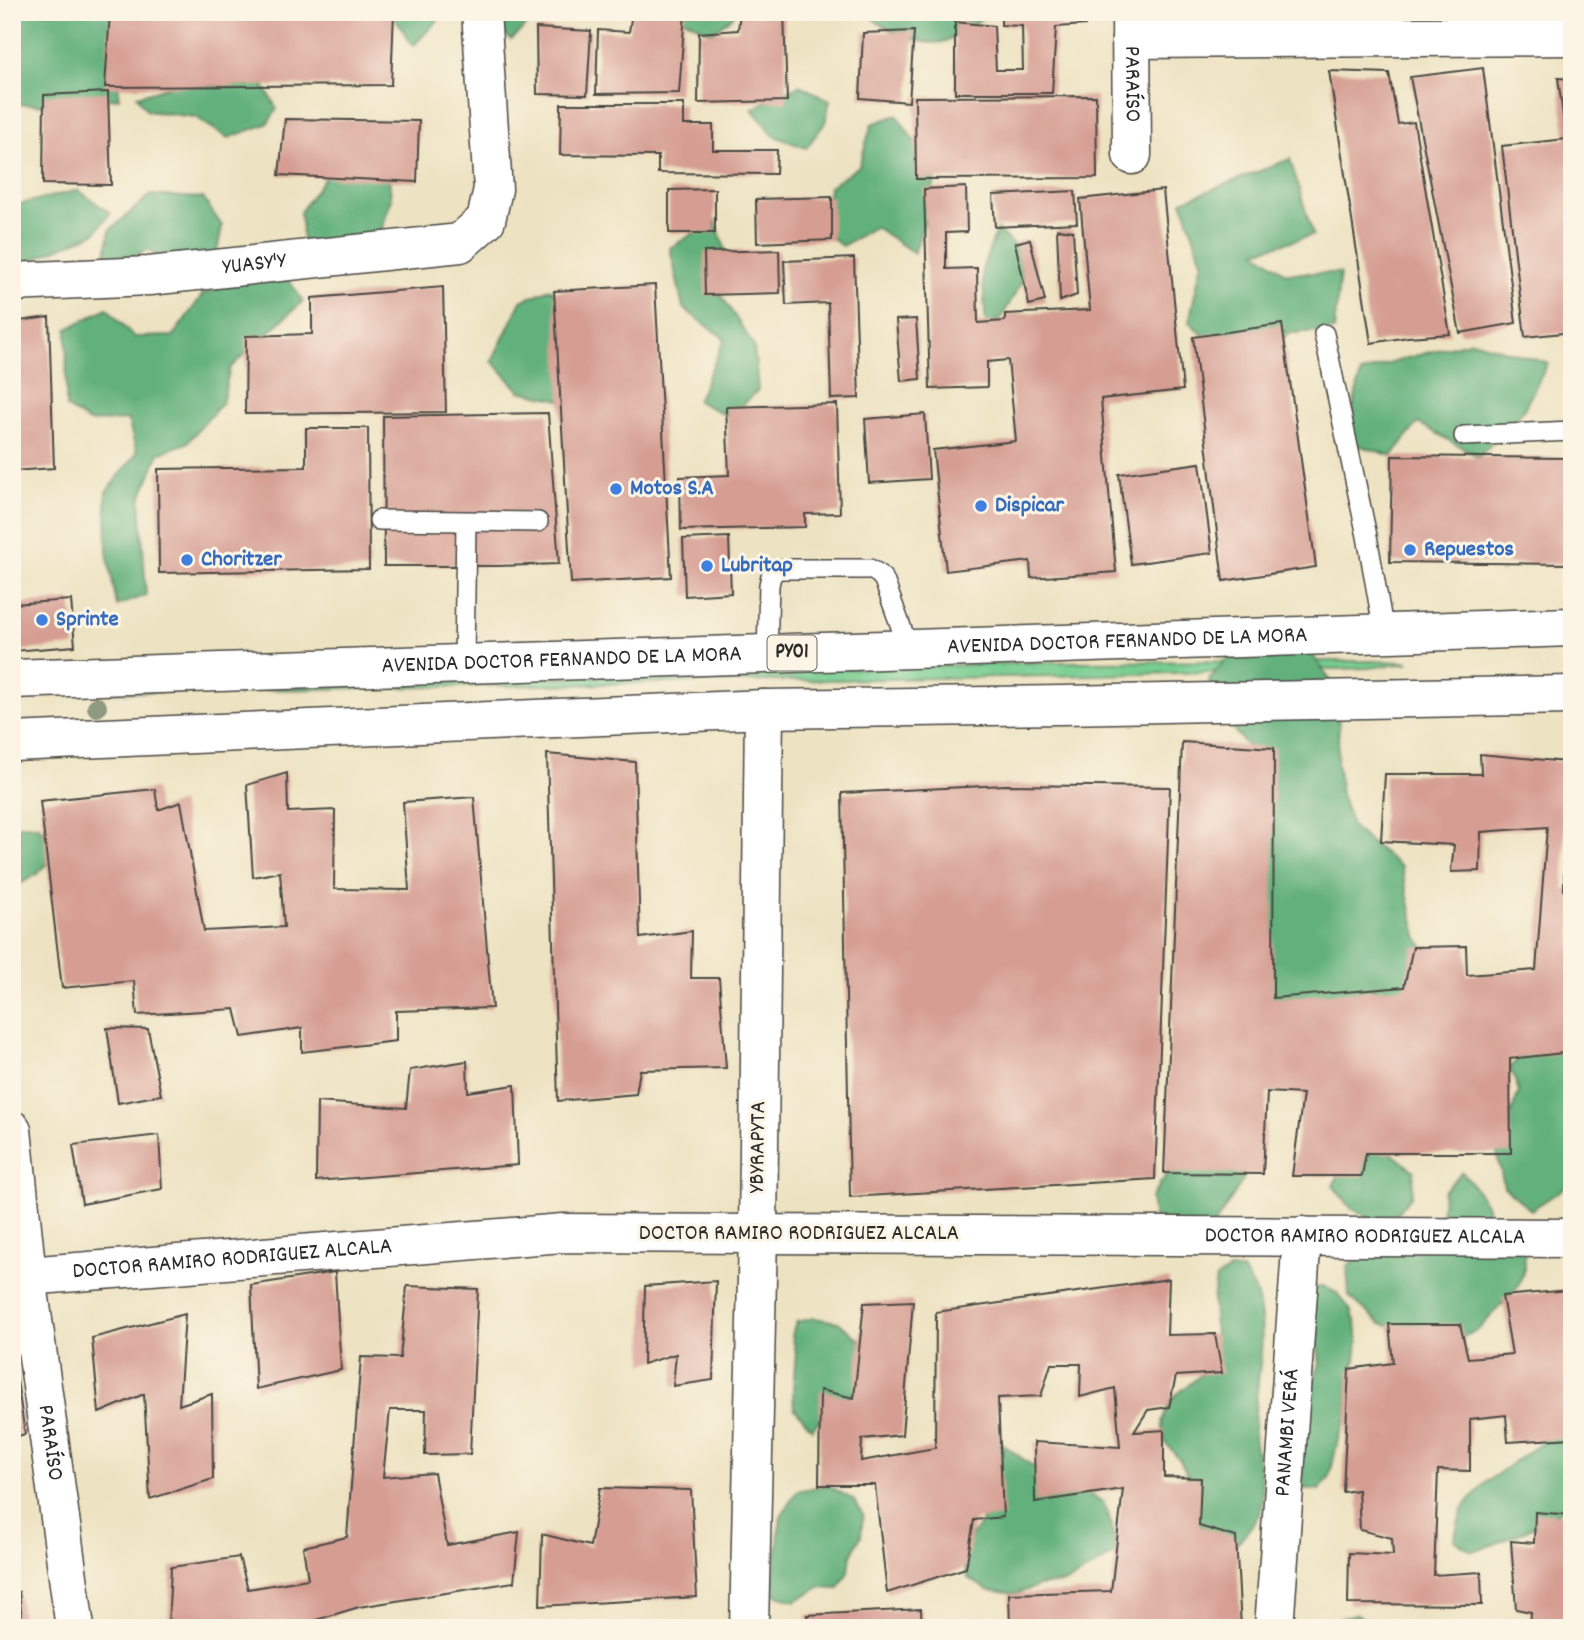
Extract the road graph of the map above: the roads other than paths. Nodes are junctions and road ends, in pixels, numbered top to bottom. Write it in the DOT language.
graph roads {
  1 [pos="481,12"];
  2 [pos="1131,26"];
  3 [pos="1572,36"];
  4 [pos="1132,155"];
  5 [pos="12,282"];
  6 [pos="1324,334"];
  7 [pos="1572,431"];
  8 [pos="1464,436"];
  9 [pos="379,520"];
  10 [pos="466,522"];
  11 [pos="538,523"];
  12 [pos="1572,627"];
  13 [pos="1384,633"];
  14 [pos="909,649"];
  15 [pos="767,653"];
  16 [pos="464,664"];
  17 [pos="12,679"];
  18 [pos="1572,695"];
  19 [pos="764,709"];
  20 [pos="12,742"];
  21 [pos="12,1130"];
  22 [pos="758,1234"];
  23 [pos="1301,1237"];
  24 [pos="1572,1238"];
  25 [pos="27,1276"];
  26 [pos="75,1628"];
  27 [pos="749,1628"];
  28 [pos="1274,1628"];
  1 -- 5 [label="main road, YUASY'Y"];
  2 -- 3 [label="main road"];
  2 -- 4 [label="main road, PARAÍSO"];
  6 -- 13 [label="lane"];
  7 -- 8 [label="lane"];
  9 -- 10 [label="lane"];
  10 -- 11 [label="lane"];
  10 -- 16 [label="lane"];
  12 -- 13 [label="main road, AVENIDA DOCTOR FERNANDO DE LA MORA / PY01"];
  13 -- 14 [label="main road, AVENIDA DOCTOR FERNANDO DE LA MORA / PY01"];
  14 -- 15 [label="main road, AVENIDA DOCTOR FERNANDO DE LA MORA / PY01"];
  14 -- 15 [label="lane"];
  15 -- 16 [label="main road, AVENIDA DOCTOR FERNANDO DE LA MORA / PY01"];
  16 -- 17 [label="main road, AVENIDA DOCTOR FERNANDO DE LA MORA / PY01"];
  18 -- 19 [label="main road"];
  19 -- 20 [label="main road"];
  19 -- 22 [label="main road, YBYRAPYTA"];
  21 -- 25 [label="main road, PARAÍSO"];
  22 -- 23 [label="main road, DOCTOR RAMIRO RODRIGUEZ ALCALA"];
  22 -- 25 [label="main road, DOCTOR RAMIRO RODRIGUEZ ALCALA"];
  22 -- 27 [label="main road, YBYRAPYTA"];
  23 -- 24 [label="main road, DOCTOR RAMIRO RODRIGUEZ ALCALA"];
  23 -- 28 [label="main road, PANAMBI VERÁ"];
  25 -- 26 [label="main road, PARAÍSO"];
}
